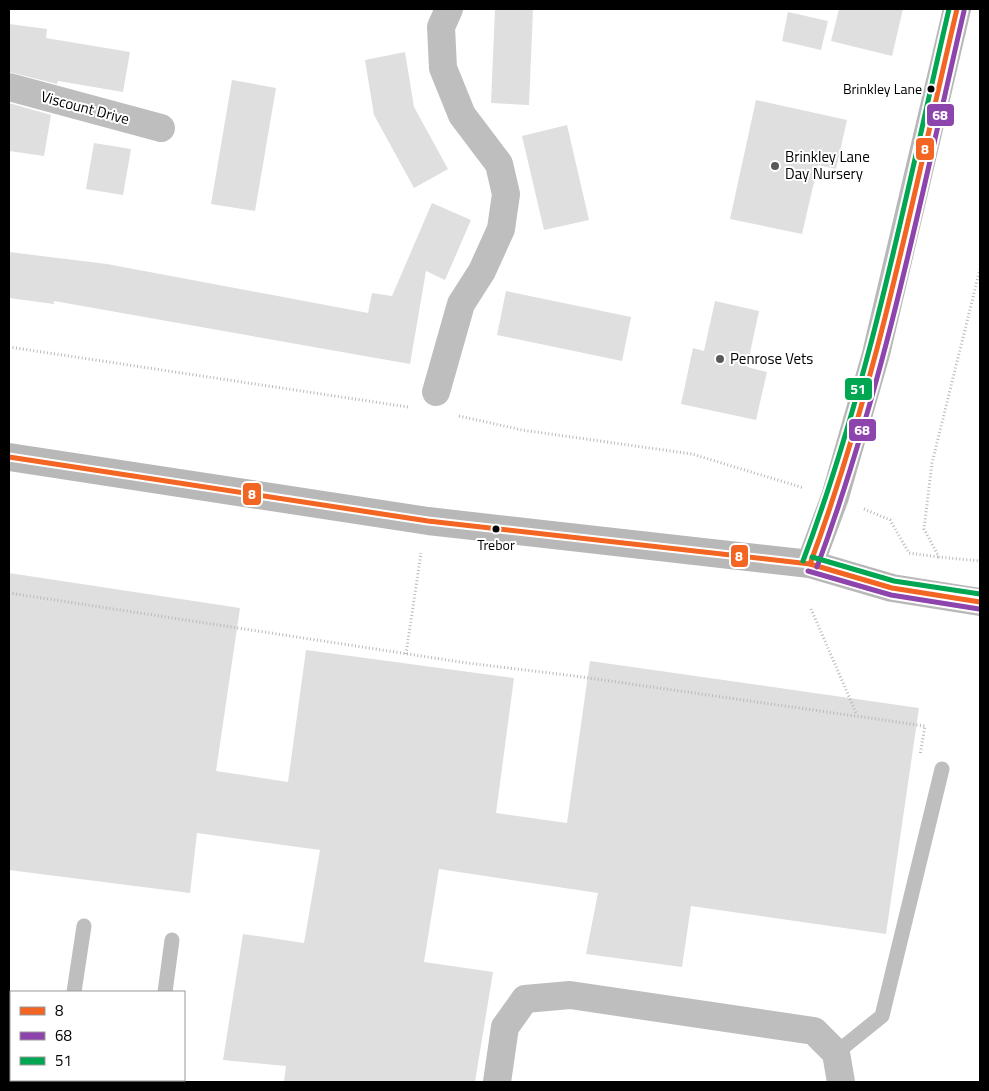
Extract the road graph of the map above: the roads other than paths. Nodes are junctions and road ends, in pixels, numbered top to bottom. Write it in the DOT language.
graph roads {
  1 [pos="449,9"];
  2 [pos="957,9"];
  3 [pos="9,88"];
  4 [pos="161,128"];
  5 [pos="436,401"];
  6 [pos="9,457"];
  7 [pos="810,564"];
  8 [pos="980,602"];
  9 [pos="942,769"];
  10 [pos="84,926"];
  11 [pos="172,940"];
  12 [pos="74,991"];
  13 [pos="164,991"];
  14 [pos="836,1052"];
  15 [pos="497,1082"];
  16 [pos="840,1082"];
  1 -- 5 [label="street"];
  2 -- 7 [label="street"];
  3 -- 4 [label="street, Viscount Drive"];
  6 -- 7 [label="street"];
  7 -- 8 [label="street"];
  9 -- 14 [label="lane"];
  10 -- 12 [label="lane"];
  11 -- 13 [label="lane"];
  14 -- 15 [label="street"];
  14 -- 16 [label="street"];
}
